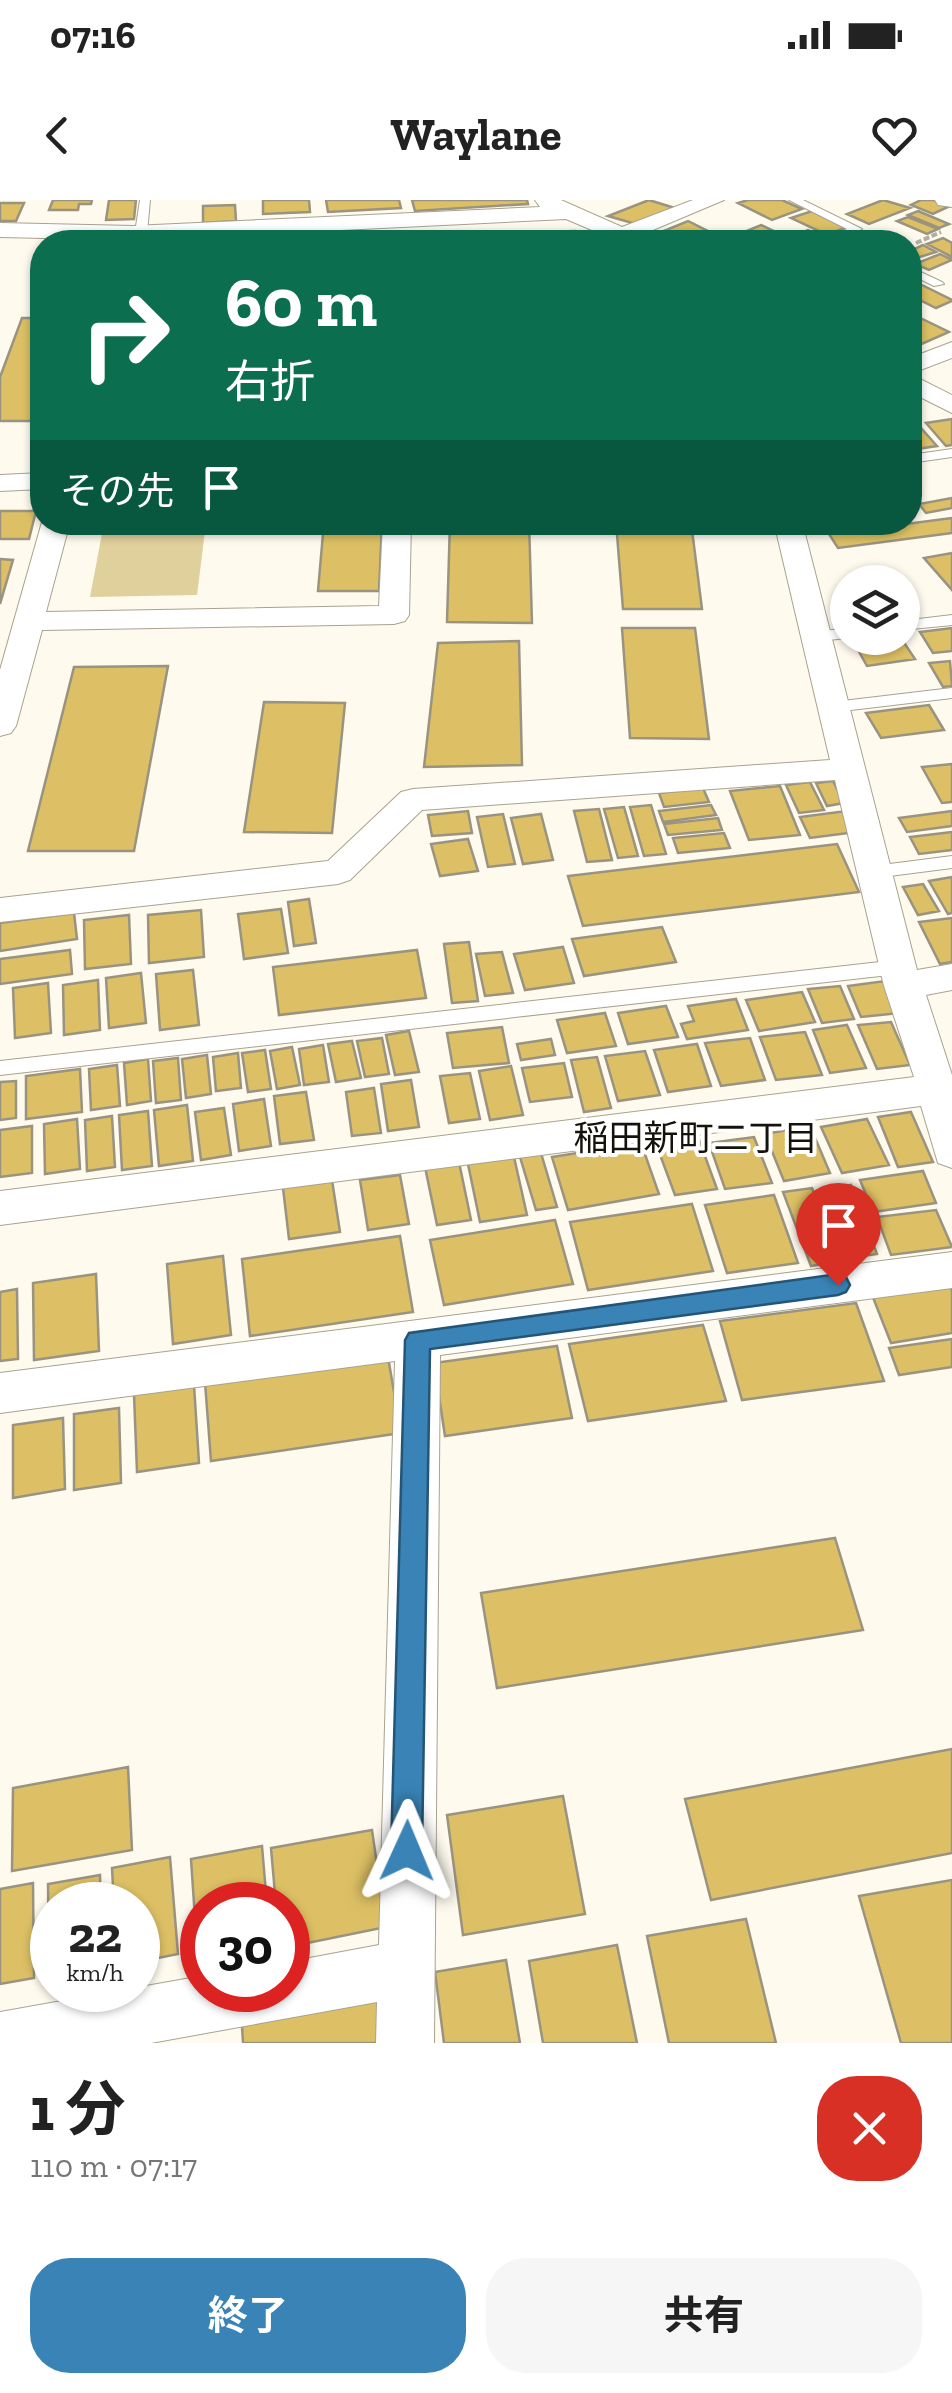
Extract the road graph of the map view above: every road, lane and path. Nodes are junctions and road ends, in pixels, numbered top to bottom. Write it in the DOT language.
graph roads {
  1 [pos="145,200"];
  2 [pos="543,200"];
  3 [pos="713,200"];
  4 [pos="794,200"];
  5 [pos="568,212"];
  6 [pos="466,217"];
  7 [pos="952,228"];
  8 [pos="0,230"];
  9 [pos="137,230"];
  10 [pos="356,230"];
  11 [pos="467,230"];
  12 [pos="610,230"];
  13 [pos="647,230"];
  14 [pos="851,230"];
  15 [pos="30,231"];
  16 [pos="922,240"];
  17 [pos="922,278"];
  18 [pos="938,284"];
  19 [pos="952,349"];
  20 [pos="922,362"];
  21 [pos="922,388"];
  22 [pos="952,404"];
  23 [pos="952,453"];
  24 [pos="922,457"];
  25 [pos="30,482"];
  26 [pos="0,483"];
  27 [pos="52,535"];
  28 [pos="397,535"];
  29 [pos="793,535"];
  30 [pos="29,620"];
  31 [pos="952,620"];
  32 [pos="920,624"];
  33 [pos="830,629"];
  34 [pos="833,655"];
  35 [pos="952,692"];
  36 [pos="834,707"];
  37 [pos="0,726"];
  38 [pos="848,769"];
  39 [pos="952,862"];
  40 [pos="874,872"];
  41 [pos="0,910"];
  42 [pos="900,976"];
  43 [pos="952,977"];
  44 [pos="0,1068"];
  45 [pos="938,1089"];
  46 [pos="952,1152"];
  47 [pos="0,1208"];
  48 [pos="952,1270"];
  49 [pos="418,1340"];
  50 [pos="0,1394"];
  51 [pos="404,1969"];
  52 [pos="310,1986"];
  53 [pos="180,2009"];
  54 [pos="0,2041"];
  55 [pos="404,2043"];
  1 -- 9 [label="lane"];
  2 -- 5 [label="street"];
  3 -- 13 [label="street"];
  4 -- 14 [label="lane"];
  5 -- 6 [label="street"];
  5 -- 12 [label="street"];
  6 -- 10 [label="street"];
  6 -- 11 [label="street"];
  7 -- 16 [label="path"];
  8 -- 15 [label="street"];
  17 -- 18 [label="lane"];
  19 -- 20 [label="street"];
  21 -- 22 [label="street"];
  23 -- 24 [label="lane"];
  25 -- 26 [label="street"];
  27 -- 30 [label="street"];
  28 -- 30 [label="street"];
  29 -- 33 [label="street"];
  30 -- 37 [label="street"];
  31 -- 32 [label="lane"];
  34 -- 36 [label="street"];
  35 -- 36 [label="lane"];
  36 -- 38 [label="street"];
  38 -- 40 [label="street"];
  38 -- 41 [label="street"];
  39 -- 40 [label="lane"];
  40 -- 42 [label="street"];
  42 -- 43 [label="street"];
  42 -- 44 [label="lane"];
  42 -- 45 [label="street"];
  45 -- 46 [label="street"];
  45 -- 47 [label="street"];
  48 -- 49 [label="street"];
  49 -- 50 [label="street"];
  49 -- 51 [label="street"];
  51 -- 52 [label="street"];
  51 -- 55 [label="street"];
  53 -- 54 [label="street"];
}
